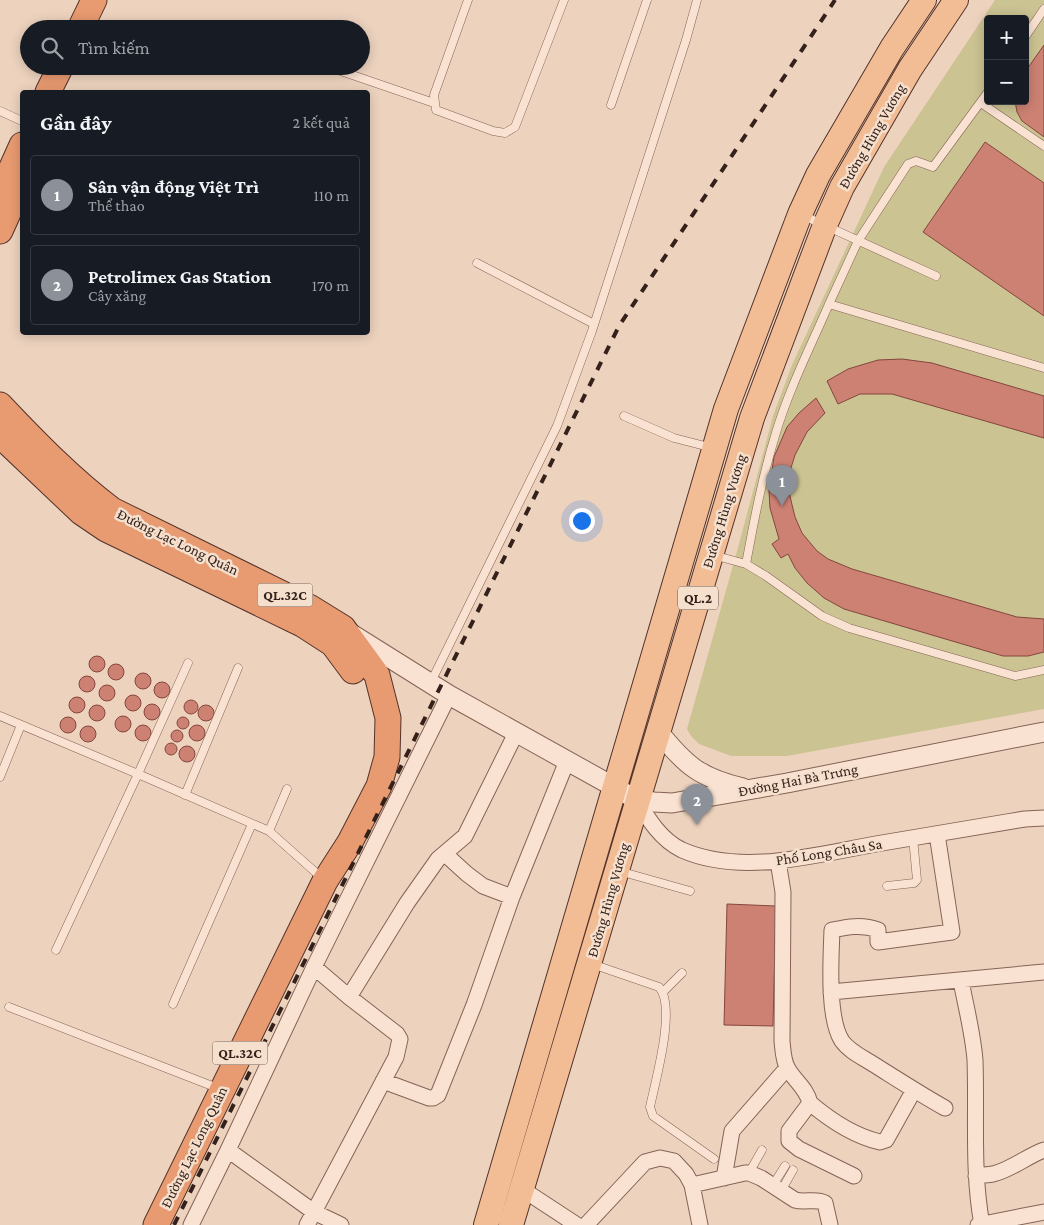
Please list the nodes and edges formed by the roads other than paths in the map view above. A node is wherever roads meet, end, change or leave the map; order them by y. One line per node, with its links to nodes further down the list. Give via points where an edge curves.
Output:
1 (94, 0): 10 (highway)
2 (108, 0): 11 (highway)
3 (468, 0): 20 (lane, via 434,95)
4 (564, 0): 20 (lane, via 515,127 505,133 493,131 436,110)
5 (647, 0): 21 (lane)
6 (697, 0): 35 (lane)
7 (924, 0): 28 (main road, Đường Hùng Vương / QL.2, via 823,166)
8 (956, 0): 29 (main road, Đường Hùng Vương / QL.2, via 910,69 842,187)
9 (1044, 9): 12 (lane)
10 (84, 20)
11 (98, 20)
12 (1029, 31)
13 (56, 75): 16 (highway)
14 (72, 75): 17 (highway)
15 (352, 75): 20 (lane)
16 (49, 90)
17 (65, 90)
18 (984, 98): 19 (lane)
19 (981, 102): 24 (lane); 31 (lane, via 934,167 916,161 908,164)
20 (434, 103)
21 (611, 105)
22 (0, 111): 23 (lane)
23 (20, 120)
24 (1044, 146)
25 (20, 149): 27 (highway)
26 (20, 186): 30 (highway)
27 (0, 194)
28 (800, 214): 29 (lane); 40 (main road, Đường Hùng Vương / QL.2, via 726,409)
29 (825, 225): 31 (lane); 41 (main road, Đường Hùng Vương / QL.2, via 752,418)
30 (0, 231)
31 (858, 240): 33 (lane); 34 (lane)
32 (477, 263): 35 (lane)
33 (936, 276)
34 (829, 304): 36 (lane); 42 (lane, via 775,435)
35 (594, 324): 48 (lane, via 557,426)
36 (1044, 368)
37 (0, 391): 39 (highway)
38 (624, 416): 40 (lane, via 674,438)
39 (4, 419): 43 (highway, Đường Lạc Long Quân / QL.32C, via 112,510 309,606)
40 (715, 449): 58 (main road, Đường Hùng Vương / QL.2)
41 (711, 555): 42 (lane); 52 (main road, Đường Hùng Vương / QL.2)
42 (746, 564): 47 (lane, via 822,616 849,628 1015,676)
43 (338, 636): 44 (highway, Đường Lạc Long Quân / QL.32C); 48 (street, Đường Hai Bà Trưng); 71 (highway, Đường Lạc Long Quân / QL.32C, via 362,684 372,721 371,754 365,780 338,834)
44 (363, 656): 48 (street, Đường Hai Bà Trưng); 71 (highway, Đường Lạc Long Quân / QL.32C, via 377,674 388,718 388,757 379,786)
45 (188, 663): 56 (lane)
46 (238, 668): 61 (lane)
47 (1044, 670)
48 (430, 684): 49 (street, Đường Hai Bà Trưng)
49 (449, 695): 54 (street, Đường Hai Bà Trưng); 77 (street)
50 (0, 716): 51 (lane)
51 (21, 725): 56 (lane); 57 (lane)
52 (658, 731): 60 (street, via 701,774 720,783); 62 (main road, Đường Hùng Vương / QL.2)
53 (1044, 732): 60 (street, Đường Hai Bà Trưng)
54 (516, 733): 55 (street, Đường Hai Bà Trưng); 68 (street, via 465,836)
55 (567, 762): 58 (street, Đường Hai Bà Trưng); 74 (street)
56 (138, 774): 61 (lane); 75 (lane)
57 (0, 777)
58 (616, 788): 62 (street, Đường Hai Bà Trưng); 109 (main road, Đường Hùng Vương / QL.2)
59 (287, 789): 65 (lane)
60 (749, 790): 62 (street, Đường Hai Bà Trưng, via 672,802)
61 (185, 794): 64 (lane)
62 (637, 800): 69 (street, Phố Long Châu Sa, via 656,829 680,849 725,861); 70 (main road, Đường Hùng Vương / QL.2)
63 (1044, 818): 66 (street, Phố Long Châu Sa)
64 (252, 824): 65 (lane); 84 (lane)
65 (269, 831): 71 (lane)
66 (937, 834): 67 (street, Phố Long Châu Sa); 82 (street, via 952,932 878,942 878,930 869,927 848,926 832,930)
67 (913, 838): 69 (street, Phố Long Châu Sa); 72 (lane, via 917,880)
68 (445, 854): 74 (street, via 483,886); 83 (street, via 438,859 408,903)
69 (778, 861): 86 (street, via 783,892 782,1041)
70 (617, 871): 73 (lane); 76 (main road, Đường Hùng Vương / QL.2)
71 (325, 881): 88 (highway, Đường Lạc Long Quân / QL.32C)
72 (887, 886)
73 (690, 891)
74 (512, 897): 87 (street, via 438,1095 429,1098)
75 (56, 950)
76 (590, 963): 81 (lane, via 659,987); 103 (main road, Đường Hùng Vương / QL.2)
77 (314, 967): 83 (street); 92 (street)
78 (1044, 972): 80 (street)
79 (682, 973): 81 (lane)
80 (961, 981): 82 (street); 99 (street, via 974,1058)
81 (663, 992): 95 (lane, via 666,1028 650,1107 653,1116)
82 (831, 992): 89 (street, via 842,1040 851,1050)
83 (349, 997): 87 (street, via 398,1034 396,1057)
84 (173, 1004)
85 (9, 1007): 88 (lane)
86 (787, 1068): 90 (street, via 808,1095); 100 (street, via 732,1131)
87 (383, 1081): 105 (street)
88 (222, 1090): 106 (highway, Đường Lạc Long Quân / QL.32C)
89 (914, 1090): 90 (street, via 886,1140 880,1142 840,1125); 91 (street)
90 (810, 1104): 98 (street, via 789,1131 789,1141)
91 (945, 1108)
92 (228, 1150): 105 (street); 107 (street)
93 (762, 1150): 97 (lane)
94 (1044, 1150): 99 (street, via 1002,1171)
95 (714, 1159)
96 (789, 1168): 102 (lane)
97 (749, 1173): 100 (street); 102 (street)
98 (854, 1176)
99 (976, 1176): 115 (street)
100 (724, 1178): 101 (street)
101 (692, 1185): 112 (street, via 674,1161 660,1158 645,1162); 113 (street)
102 (777, 1188): 114 (street, via 802,1202 821,1200 825,1203)
103 (522, 1189): 110 (main road, Đường Hùng Vương / QL.2); 111 (street)
104 (1044, 1212): 115 (street)
105 (311, 1218): 108 (street)
106 (156, 1225)
107 (191, 1225)
108 (341, 1225)
109 (486, 1225)
110 (511, 1225)
111 (577, 1225)
112 (586, 1225)
113 (700, 1225)
114 (830, 1225)
115 (981, 1225)

